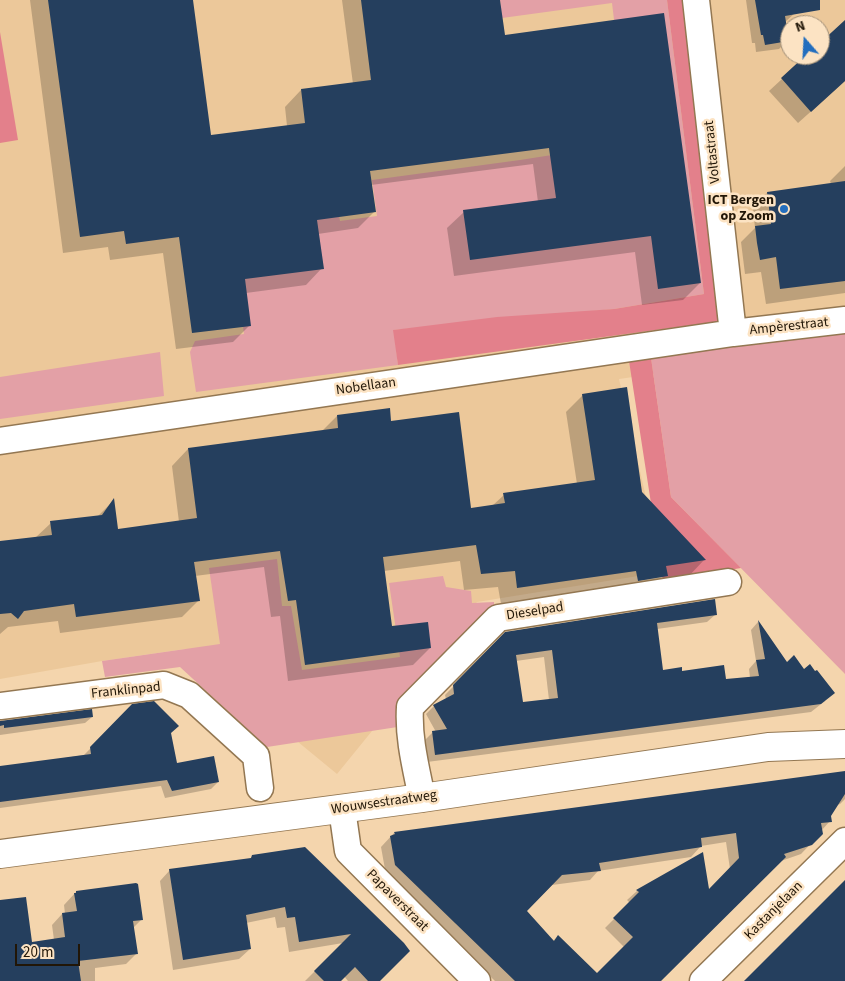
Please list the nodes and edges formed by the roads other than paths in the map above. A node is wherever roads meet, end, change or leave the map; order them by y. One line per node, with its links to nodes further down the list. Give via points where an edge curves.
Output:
1 (696, 0): 3 (street, Voltastraat)
2 (845, 320): 3 (street, Ampèrestraat)
3 (733, 333): 4 (street, Nobellaan)
4 (0, 441)
5 (728, 582): 10 (street, Dieselpad, via 498,618 410,707 409,722)
6 (0, 706): 12 (street, Franklinpad, via 164,685 189,695 256,756)
7 (845, 727): 9 (main road, Wouwsestraatweg)
8 (845, 744): 9 (main road, Wouwsestraatweg)
9 (768, 747): 10 (main road, Wouwsestraatweg)
10 (422, 798): 11 (main road, Wouwsestraatweg)
11 (342, 809): 12 (main road, Wouwsestraatweg); 15 (street, Papaverstraat, via 348,851)
12 (268, 818): 14 (main road, Wouwsestraatweg)
13 (845, 841): 16 (street, Kastanjelaan)
14 (0, 854)
15 (476, 981)
16 (702, 981)

